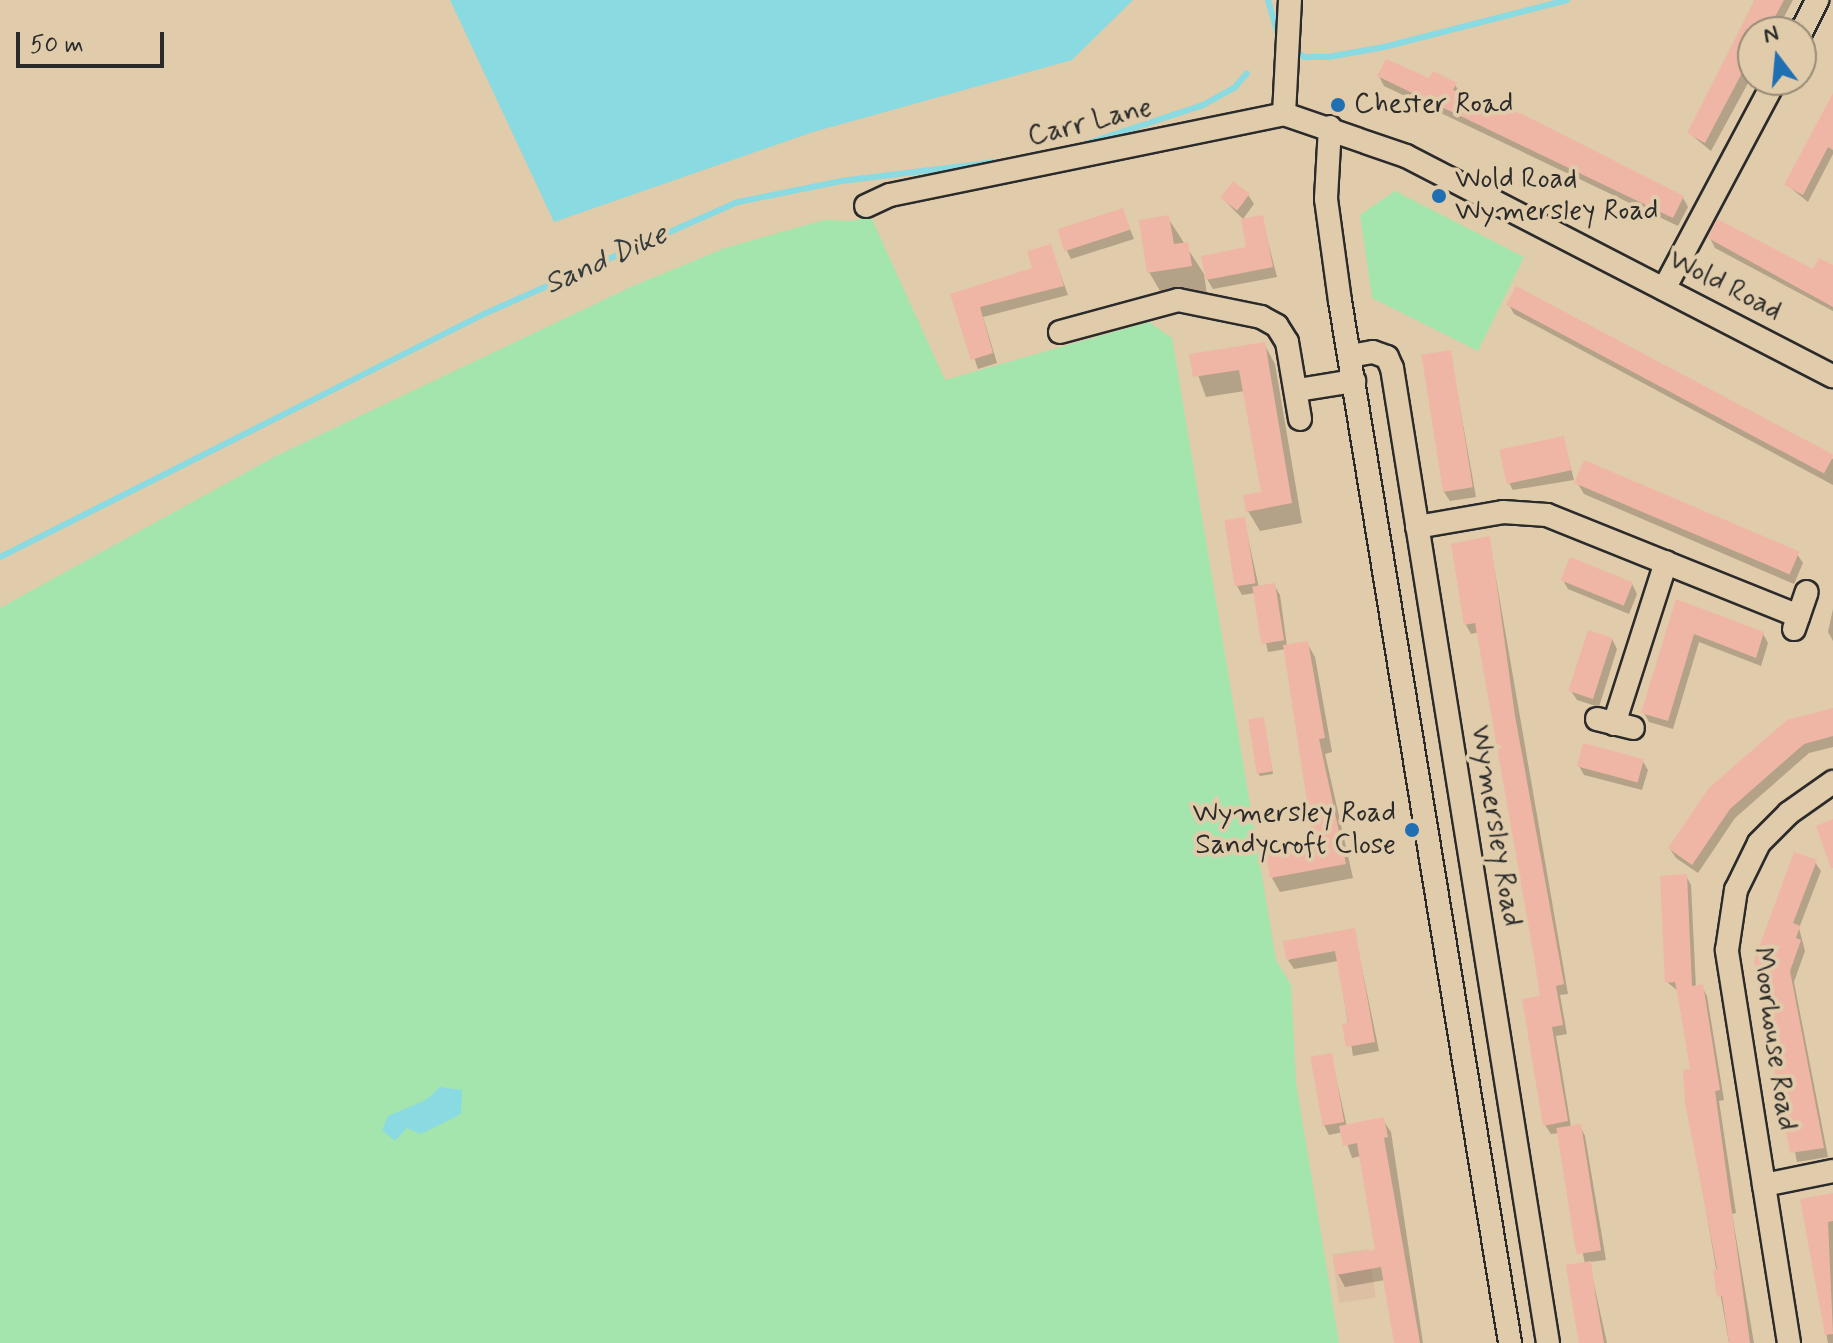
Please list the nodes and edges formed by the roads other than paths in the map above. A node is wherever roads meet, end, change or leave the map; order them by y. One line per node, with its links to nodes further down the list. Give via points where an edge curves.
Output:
1 (1290, 0): 3 (street)
2 (1767, 96): 6 (street)
3 (1284, 114): 4 (street, Carr Lane); 5 (street, Carr Lane, via 890,195)
4 (1330, 127): 6 (street, Wold Road, via 1406,156); 8 (street, via 1326,199)
5 (866, 206)
6 (1664, 289): 9 (street, Wold Road)
7 (1072, 323): 11 (street, via 1178,300 1261,317 1277,326 1287,342)
8 (1350, 356): 10 (street); 13 (street, Wymersley Road, via 1373,352 1387,357 1392,368)
9 (1833, 376)
10 (1354, 381): 11 (street); 20 (street)
11 (1298, 390): 12 (street)
12 (1300, 419)
13 (1417, 527): 14 (street, via 1503,512 1547,515); 21 (street, Wymersley Road)
14 (1666, 562): 15 (street, via 1796,623); 16 (street)
15 (1807, 592)
16 (1615, 724)
17 (1833, 782): 19 (street, Moorhouse Road, via 1789,813 1759,843 1736,890 1727,950)
18 (1833, 1171): 19 (street)
19 (1764, 1185): 22 (street, Moorhouse Road)
20 (1510, 1343)
21 (1548, 1343)
22 (1789, 1343)

